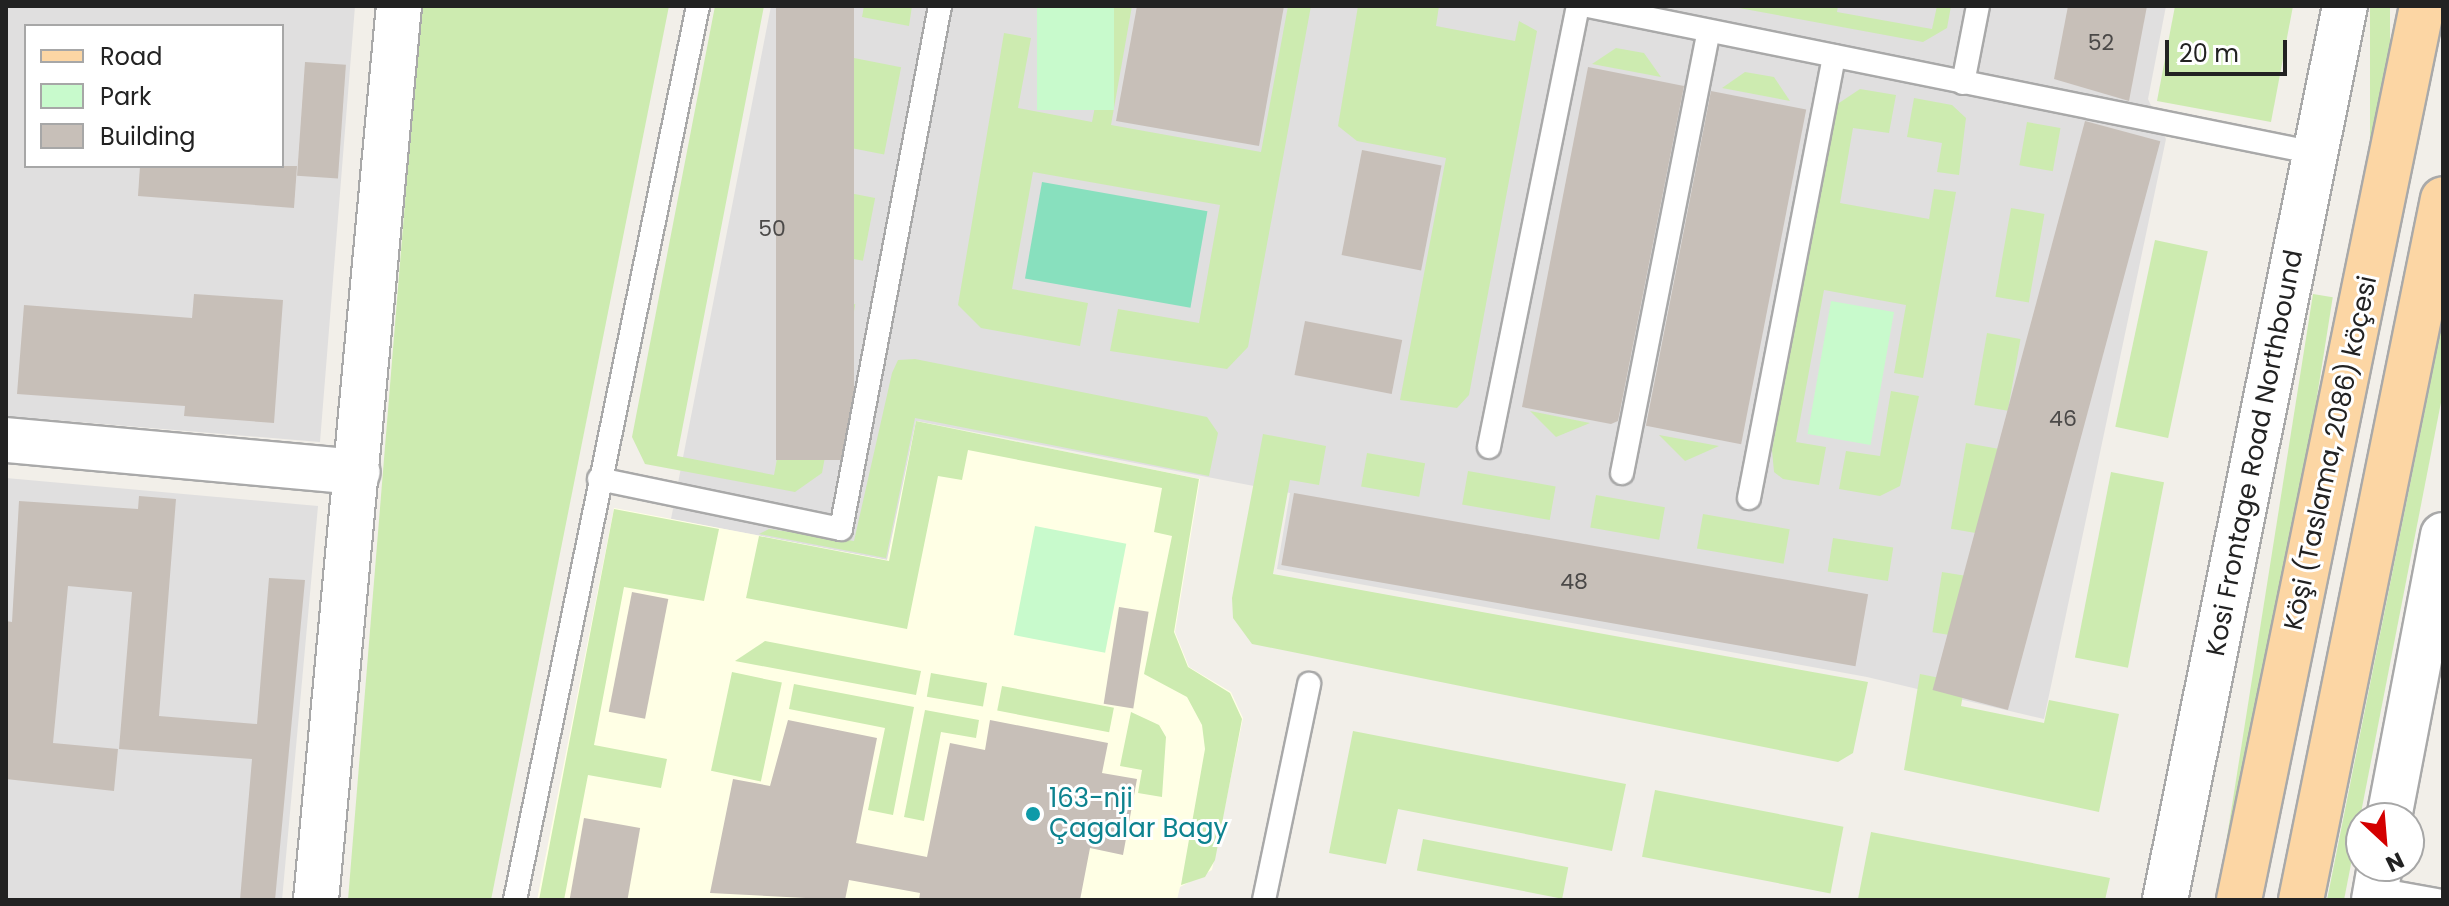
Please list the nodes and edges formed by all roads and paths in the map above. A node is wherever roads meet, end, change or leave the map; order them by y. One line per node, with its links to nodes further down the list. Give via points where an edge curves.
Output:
1 (399, 6): 16 (street)
2 (698, 6): 18 (lane)
3 (940, 6): 18 (lane, via 841,529)
4 (1578, 6): 15 (lane)
5 (1588, 6): 9 (lane)
6 (1978, 6): 11 (lane)
7 (2345, 6): 12 (street, Kosi Frontage Road Northbound)
8 (2422, 6): 28 (main road, Köşi (Taslama, 2086) köçesi)
9 (1709, 31): 10 (lane); 17 (lane)
10 (1834, 56): 11 (lane); 19 (lane)
11 (1963, 83): 12 (lane)
12 (2315, 153): 27 (street, Kosi Frontage Road Northbound)
13 (2443, 199): 29 (main road)
14 (6, 440): 16 (street)
15 (1489, 447)
16 (358, 472): 24 (street)
17 (1622, 473)
18 (599, 479): 25 (lane)
19 (1749, 498)
20 (2443, 535): 22 (street)
21 (1309, 684): 26 (lane)
22 (2392, 802)
23 (2377, 885): 30 (lane)
24 (316, 900)
25 (515, 900)
26 (1264, 900)
27 (2165, 900)
28 (2239, 900)
29 (2301, 900)
30 (2437, 900)

